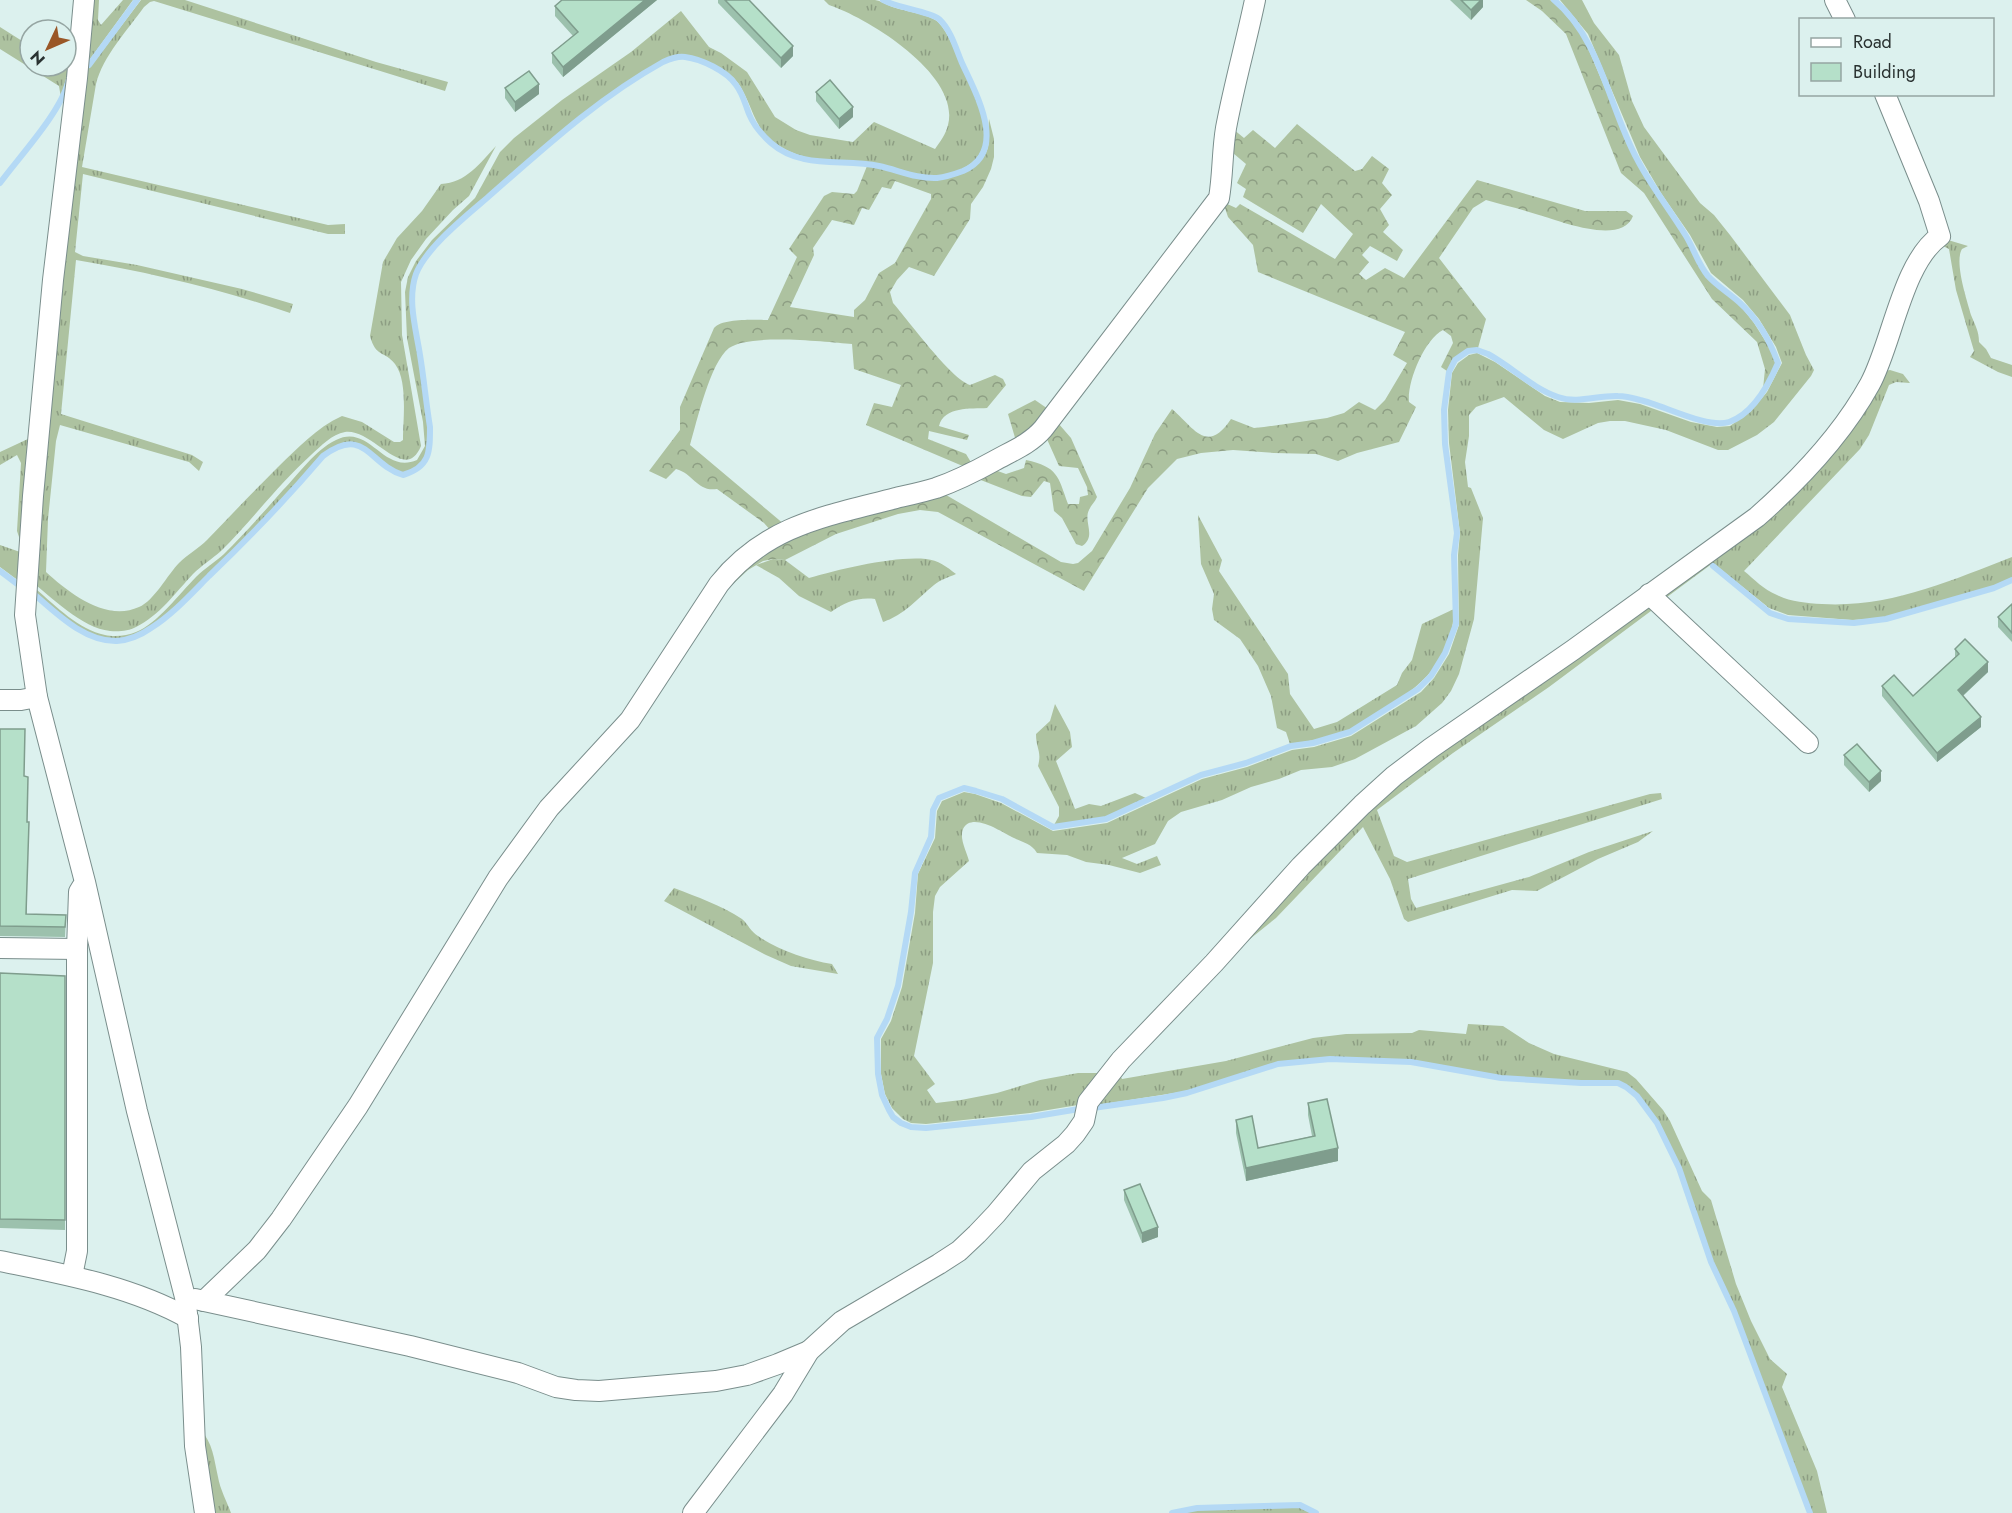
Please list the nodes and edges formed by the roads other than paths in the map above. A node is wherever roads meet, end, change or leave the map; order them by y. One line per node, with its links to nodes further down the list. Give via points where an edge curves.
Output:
1 (84, 0): 7 (street, via 51,302 26,596 25,615)
2 (1255, 0): 16 (street, via 1227,123 1219,198 1043,429 1033,440 936,488 793,527 734,566 630,720 549,808 498,878 358,1106 281,1219 257,1250)
3 (1835, 0): 4 (street)
4 (1844, 18)
5 (1886, 96): 6 (street, via 1940,236 1918,263 1901,299 1883,357 1849,417 1782,495)
6 (1649, 594): 9 (street); 18 (street, via 1394,776 1301,866 1121,1060 1088,1102 1084,1121 1075,1134 1032,1171 959,1251 842,1321)
7 (37, 697): 8 (street); 10 (street)
8 (0, 700)
9 (1808, 743)
10 (86, 882): 12 (street, via 79,892); 15 (street)
11 (0, 948): 12 (street)
12 (77, 949): 14 (street, via 77,1251)
13 (0, 1261): 14 (street)
14 (72, 1276): 17 (street, via 162,1303)
15 (184, 1297): 16 (street); 17 (street)
16 (204, 1301): 18 (street, via 410,1346 576,1390 716,1381 747,1375)
17 (188, 1318): 19 (street, via 195,1446)
18 (809, 1351): 20 (street, via 783,1394)
19 (205, 1513)
20 (693, 1513)

